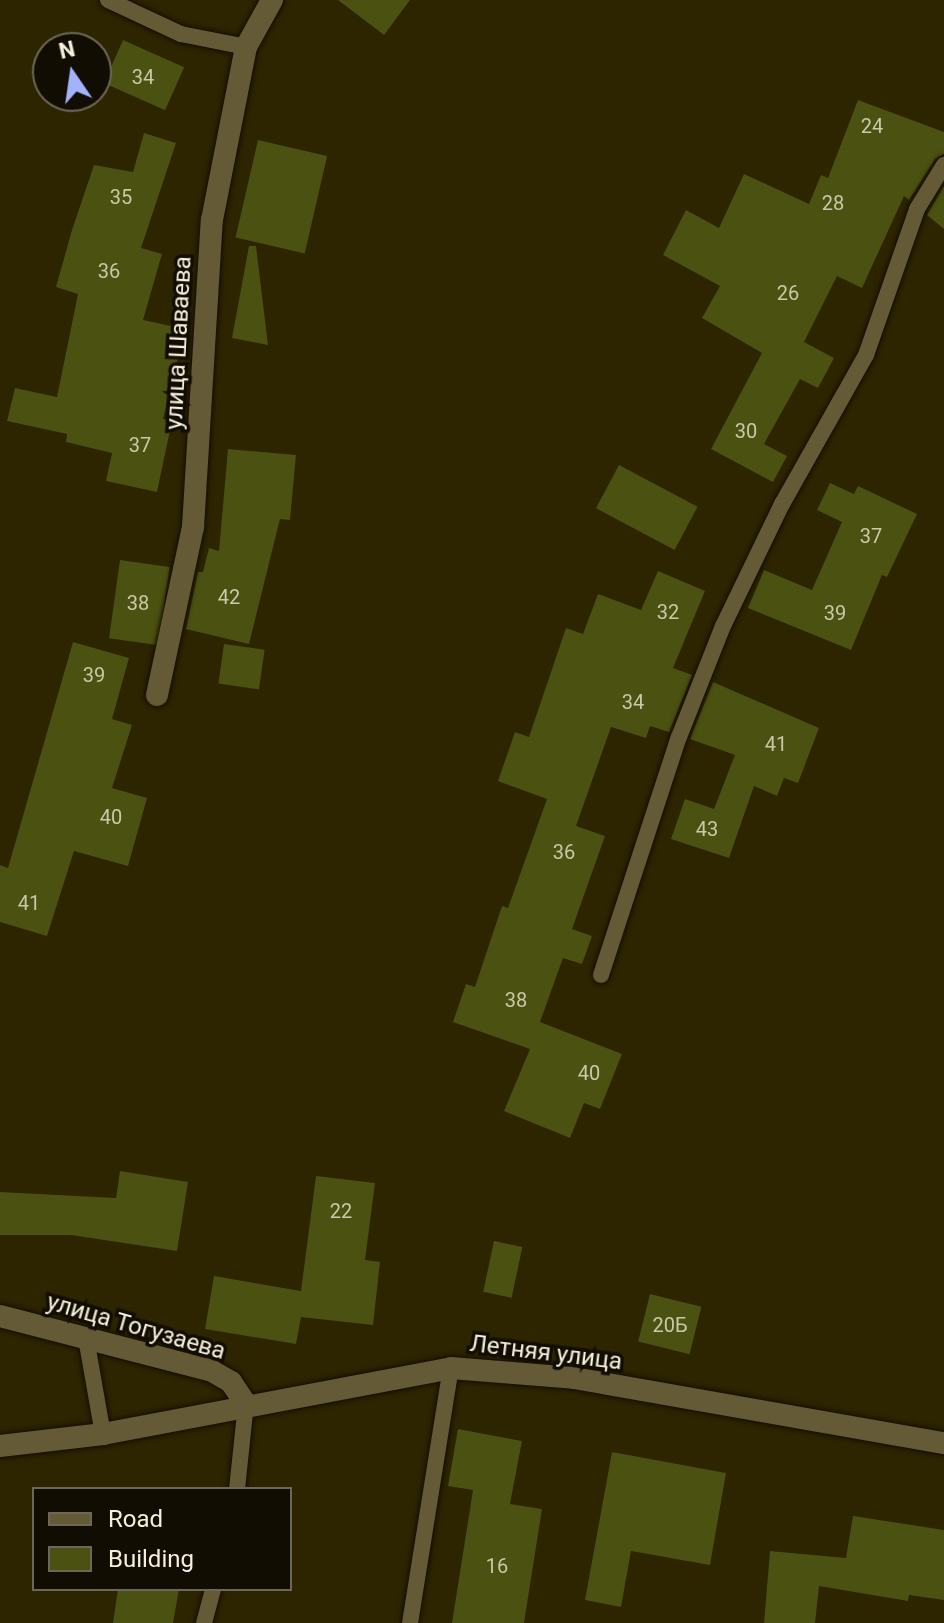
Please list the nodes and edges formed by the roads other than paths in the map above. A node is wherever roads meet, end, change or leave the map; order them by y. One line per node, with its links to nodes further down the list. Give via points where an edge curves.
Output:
1 (108, 0): 3 (lane, via 181,34)
2 (272, 0): 3 (street, улица Шаваева)
3 (246, 47): 5 (street, улица Шаваева, via 212,220 193,527)
4 (944, 165): 6 (lane, via 917,209 866,355 789,490 723,626 679,737)
5 (157, 695)
6 (601, 975)
7 (0, 1316): 8 (street, улица Тогузаева)
8 (86, 1338): 10 (street, улица Тогузаева, via 212,1371 231,1382); 11 (lane)
9 (451, 1368): 10 (street, Летняя улица); 12 (street, Летняя улица, via 574,1378); 17 (lane)
10 (246, 1404): 11 (street, Летняя улица); 14 (lane)
11 (103, 1434): 13 (street, Летняя улица)
12 (944, 1443)
13 (0, 1446)
14 (237, 1487)
15 (212, 1591): 16 (lane)
16 (204, 1623)
17 (410, 1623)

